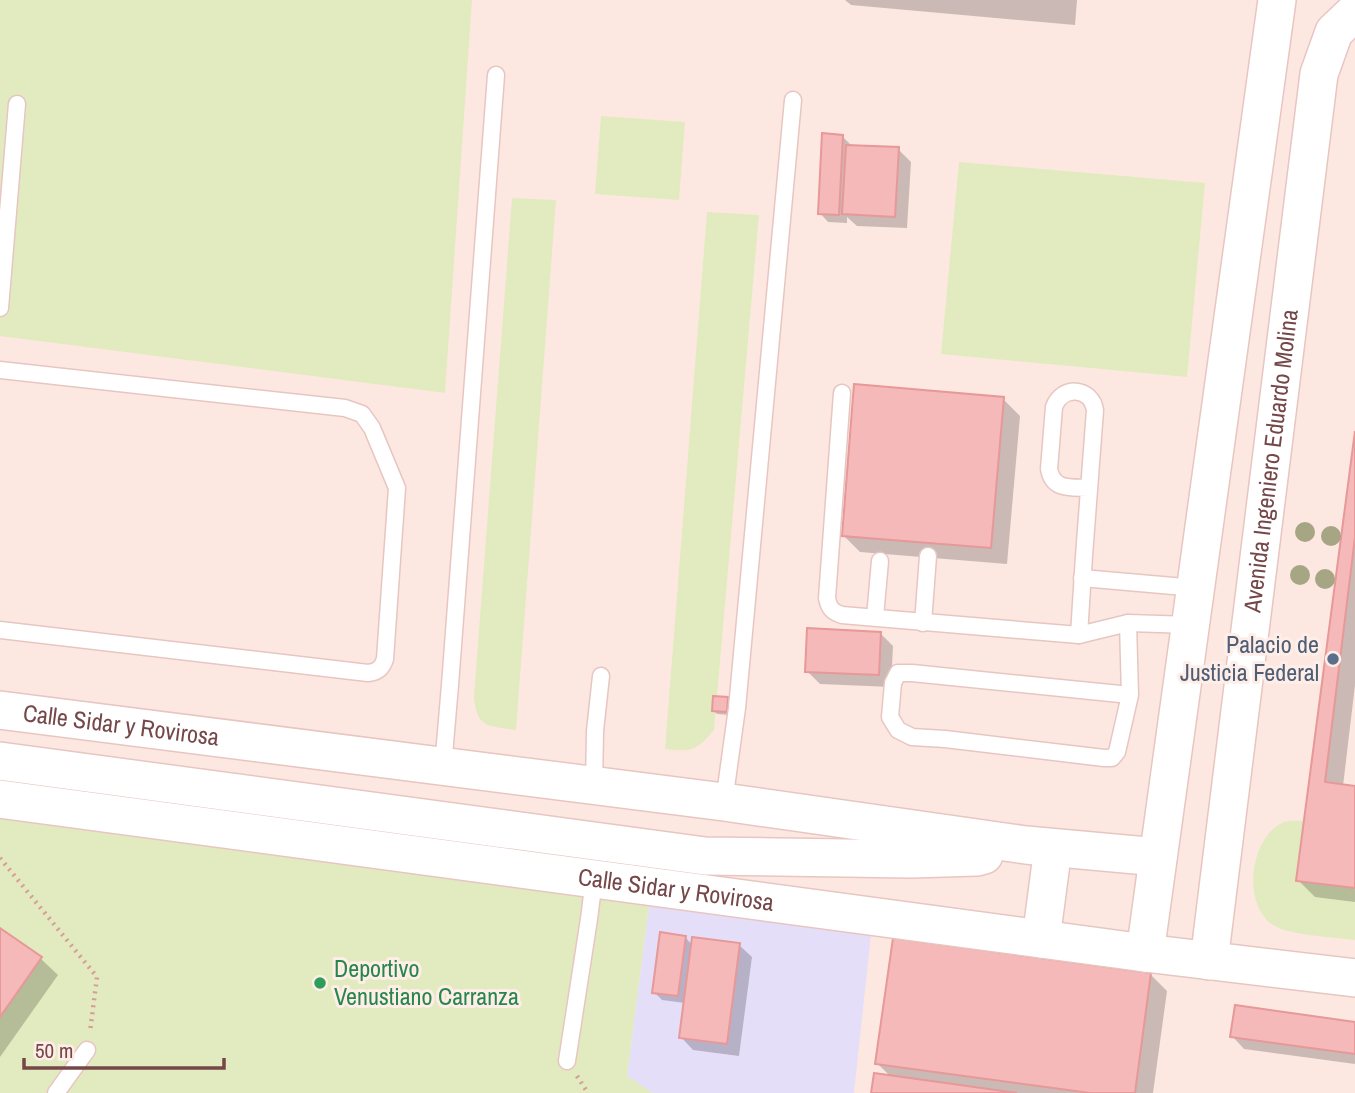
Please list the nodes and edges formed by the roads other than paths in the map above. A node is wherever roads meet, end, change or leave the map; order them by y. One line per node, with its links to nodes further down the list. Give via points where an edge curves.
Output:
1 (1277, 0): 13 (street)
2 (1355, 12): 35 (street, Avenida Ingeniero Eduardo Molina, via 1335,32 1319,74)
3 (496, 75): 24 (lane)
4 (793, 100): 27 (lane, via 737,708)
5 (17, 104): 6 (lane)
6 (0, 308)
7 (0, 370): 18 (lane, via 345,408 362,414 372,428 397,488 385,659 376,672)
8 (842, 393): 14 (lane, via 827,598 834,612)
9 (1089, 488): 9 (lane, via 1094,402 1081,393 1063,393 1054,407 1051,477 1064,487); 12 (lane)
10 (928, 556): 15 (lane)
11 (880, 561): 14 (lane)
12 (1082, 578): 13 (lane); 19 (lane)
13 (1196, 588): 17 (street)
14 (875, 617): 15 (lane)
15 (923, 623): 19 (lane)
16 (1128, 623): 17 (lane); 19 (lane); 21 (lane)
17 (1191, 625): 30 (street)
18 (0, 630)
19 (1079, 635)
20 (601, 676): 25 (lane)
21 (1130, 695): 21 (lane, via 898,673 892,683 890,717 898,730 912,737 1112,758)
22 (0, 710): 24 (street, Calle Sidar y Rovirosa)
23 (0, 761): 29 (street, Calle Sidar y Rovirosa)
24 (443, 766): 25 (street, Calle Sidar y Rovirosa)
25 (594, 786): 27 (street, Calle Sidar y Rovirosa)
26 (0, 799): 31 (street, Calle Sidar y Rovirosa)
27 (724, 802): 28 (street, Calle Sidar y Rovirosa)
28 (1039, 847): 29 (street, via 977,857 911,859); 30 (street, Calle Sidar y Rovirosa); 33 (street)
29 (705, 856): 32 (street)
30 (1158, 857): 34 (street)
31 (594, 878): 32 (street, Calle Sidar y Rovirosa); 38 (lane)
32 (938, 925): 33 (street, Calle Sidar y Rovirosa)
33 (1041, 939): 34 (street, Calle Sidar y Rovirosa)
34 (1145, 953): 35 (street, Calle Sidar y Rovirosa)
35 (1209, 961): 36 (street, Calle Sidar y Rovirosa)
36 (1355, 978)
37 (87, 1050): 39 (lane)
38 (567, 1060)
39 (56, 1093)

